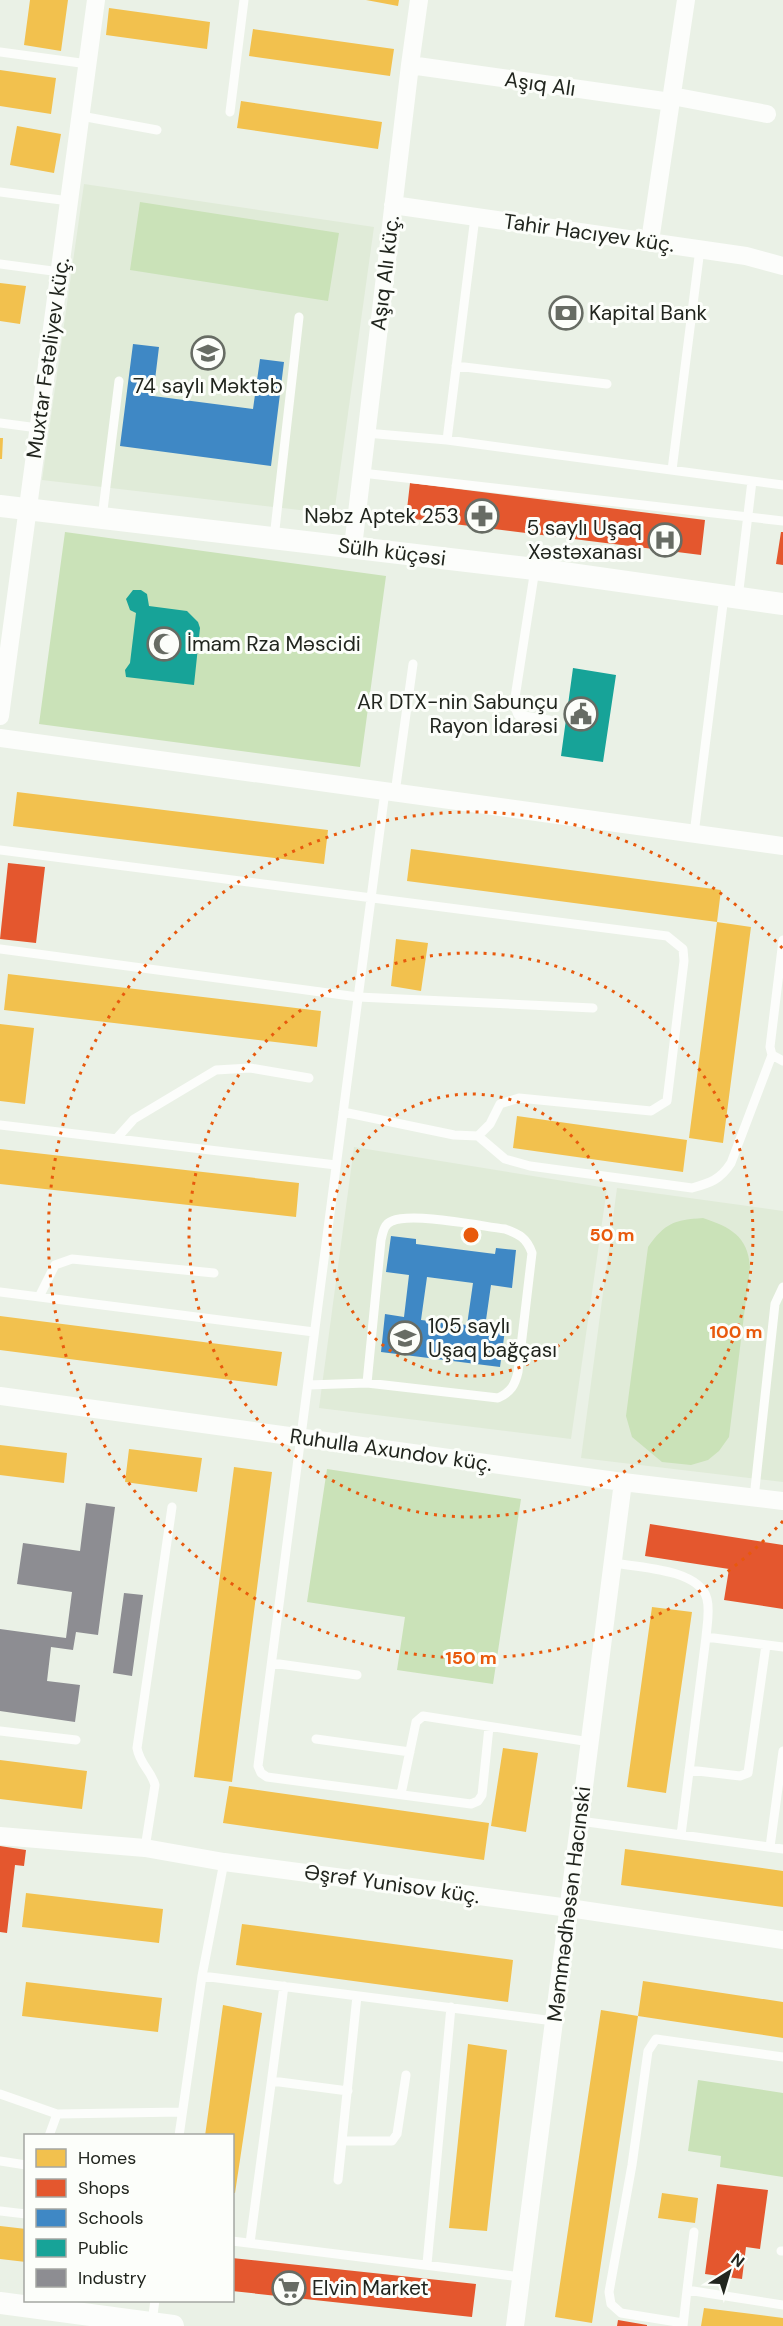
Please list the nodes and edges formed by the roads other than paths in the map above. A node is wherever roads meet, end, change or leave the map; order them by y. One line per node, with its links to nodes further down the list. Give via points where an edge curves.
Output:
1 (96, 0): 6 (street, Muxtar Fətəliyev küç.)
2 (244, 0): 9 (lane)
3 (419, 0): 7 (street, Aşıq Alı küç.)
4 (686, 0): 8 (street)
5 (0, 52): 6 (lane)
6 (88, 64): 11 (street, Muxtar Fətəliyev küç.)
7 (410, 65): 8 (street, Aşıq Alı); 15 (street, Aşıq Alı küç.)
8 (671, 99): 10 (street, Aşıq Alı); 17 (street)
9 (230, 112)
10 (767, 114)
11 (81, 116): 12 (lane); 14 (street, Muxtar Fətəliyev küç.)
12 (158, 130)
13 (0, 192): 14 (lane)
14 (69, 201): 21 (street, Muxtar Fətəliyev küç.)
15 (393, 205): 16 (street, Tahir Hacıyev küç.); 28 (street, Aşıq Alı küç.)
16 (474, 217): 17 (street, Tahir Hacıyev küç.); 23 (lane)
17 (650, 241): 18 (street, Tahir Hacıyev küç.)
18 (700, 249): 20 (street, Tahir Hacıyev küç.); 30 (lane)
19 (0, 264): 21 (lane)
20 (783, 266)
21 (60, 272): 27 (street, Muxtar Fətəliyev küç.)
22 (299, 317): 39 (lane)
23 (456, 366): 25 (lane); 29 (lane)
24 (119, 381): 37 (lane)
25 (607, 384)
26 (0, 423): 27 (lane)
27 (38, 428): 35 (street, Muxtar Fətəliyev küç.)
28 (366, 433): 29 (lane); 31 (street, Aşıq Alı küç.)
29 (447, 440): 30 (lane)
30 (672, 470): 32 (lane)
31 (362, 472): 36 (lane); 40 (street, Aşıq Alı küç.)
32 (752, 481): 33 (lane); 36 (lane)
33 (783, 484)
34 (0, 506): 35 (street, Sülh küçəsi)
35 (27, 509): 37 (street, Sülh küçəsi); 45 (street, Muxtar Fətəliyev küç.)
36 (748, 517): 38 (lane); 42 (lane)
37 (102, 518): 39 (street, Sülh küçəsi)
38 (783, 521)
39 (274, 538): 40 (street, Sülh küçəsi)
40 (352, 547): 41 (street, Sülh küçəsi)
41 (535, 570): 42 (street, Sülh küçəsi); 46 (lane, via 514,704 518,715)
42 (731, 597): 43 (street, Sülh küçəsi); 49 (lane)
43 (783, 604)
44 (413, 663): 48 (lane)
45 (0, 716)
46 (549, 720)
47 (0, 738): 48 (street)
48 (390, 792): 49 (street); 52 (lane)
49 (694, 834): 50 (street)
50 (783, 846)
51 (0, 850): 52 (lane)
52 (371, 897): 55 (lane); 62 (lane, via 667,936 683,950 667,1101 651,1111 519,1098 500,1104 490,1124)
53 (783, 940): 57 (lane)
54 (0, 949): 55 (lane)
55 (358, 997): 56 (lane); 60 (lane)
56 (593, 1008)
57 (772, 1055): 58 (lane); 62 (lane, via 731,1163 714,1182 692,1188 530,1167 505,1159)
58 (783, 1061)
59 (309, 1078): 63 (lane, via 250,1068 216,1070 134,1119)
60 (343, 1112): 62 (lane, via 454,1135); 64 (lane)
61 (0, 1125): 63 (lane)
62 (478, 1136)
63 (117, 1138): 64 (lane)
64 (336, 1165): 69 (lane)
65 (214, 1273): 68 (lane, via 72,1259 55,1265)
66 (783, 1287): 75 (lane, via 775,1304)
67 (0, 1292): 68 (lane)
68 (39, 1297): 69 (lane)
69 (315, 1332): 71 (lane)
70 (367, 1383): 70 (lane, via 498,1398 507,1394 518,1372 532,1253 528,1242 505,1229 411,1218 385,1226); 71 (lane)
71 (308, 1385): 73 (lane)
72 (0, 1396): 73 (street, Ruhulla Axundov küç.)
73 (301, 1437): 74 (street, Ruhulla Axundov küç.); 82 (lane)
74 (623, 1482): 75 (street, Ruhulla Axundov küç.); 78 (street, Məmmədhəsən Hacınski)
75 (754, 1498): 76 (street, Ruhulla Axundov küç.)
76 (783, 1502)
77 (172, 1507): 97 (lane, via 137,1748 155,1785)
78 (613, 1563): 79 (lane, via 682,1575 696,1584 706,1596); 88 (street, Məmmədhəsən Hacınski)
79 (706, 1637): 80 (lane); 91 (lane)
80 (766, 1645): 81 (lane); 91 (lane, via 748,1773 740,1776)
81 (783, 1647)
82 (272, 1663): 83 (lane); 92 (lane, via 258,1766 261,1773 267,1777)
83 (357, 1675)
84 (489, 1727): 88 (lane); 90 (lane, via 423,1716 416,1722); 92 (lane, via 478,1802)
85 (0, 1731): 87 (lane)
86 (316, 1738): 90 (lane)
87 (76, 1740)
88 (590, 1742): 93 (street, Məmmədhəsən Hacınski)
89 (783, 1751): 96 (lane)
90 (410, 1752): 92 (lane)
91 (689, 1770): 94 (lane)
92 (401, 1794)
93 (580, 1821): 94 (lane); 100 (street, Məmmədhəsən Hacınski)
94 (681, 1835): 96 (lane)
95 (0, 1836): 97 (street, Əşrəf Yunisov küç.)
96 (770, 1847): 98 (lane)
97 (145, 1848): 99 (street, Əşrəf Yunisov küç.)
98 (783, 1849)
99 (224, 1862): 100 (street, Əşrəf Yunisov küç.); 102 (lane)
100 (569, 1908): 101 (street, Əşrəf Yunisov küç.); 106 (street, Məmmədhəsən Hacınski)
101 (783, 1940)
102 (202, 1976): 103 (lane); 112 (lane)
103 (285, 1986): 104 (lane); 109 (lane)
104 (357, 1996): 105 (lane); 110 (lane)
105 (451, 2007): 106 (lane); 125 (lane)
106 (554, 2021): 126 (street, Məmmədhəsən Hacınski)
107 (783, 2057): 131 (lane, via 656,2039 648,2051 609,2292 611,2304 621,2313)
108 (406, 2075): 116 (lane, via 397,2134 392,2141)
109 (272, 2081): 110 (lane); 124 (lane)
110 (348, 2091): 116 (lane)
111 (0, 2094): 113 (lane)
112 (182, 2112): 113 (lane); 115 (lane)
113 (57, 2114): 114 (lane)
114 (51, 2134)
115 (179, 2134)
116 (342, 2141): 119 (lane)
117 (0, 2161): 118 (lane)
118 (24, 2165)
119 (338, 2180)
120 (0, 2211): 121 (lane)
121 (24, 2214)
122 (694, 2232): 127 (lane)
123 (234, 2241): 124 (lane)
124 (250, 2243): 125 (lane)
125 (427, 2264): 126 (lane)
126 (521, 2277): 133 (street, Məmmədhəsən Hacınski)
127 (687, 2290): 130 (lane); 131 (lane)
128 (156, 2302): 132 (lane)
129 (0, 2303): 132 (street)
130 (783, 2305)
131 (683, 2324)
132 (163, 2325)
133 (515, 2326)

